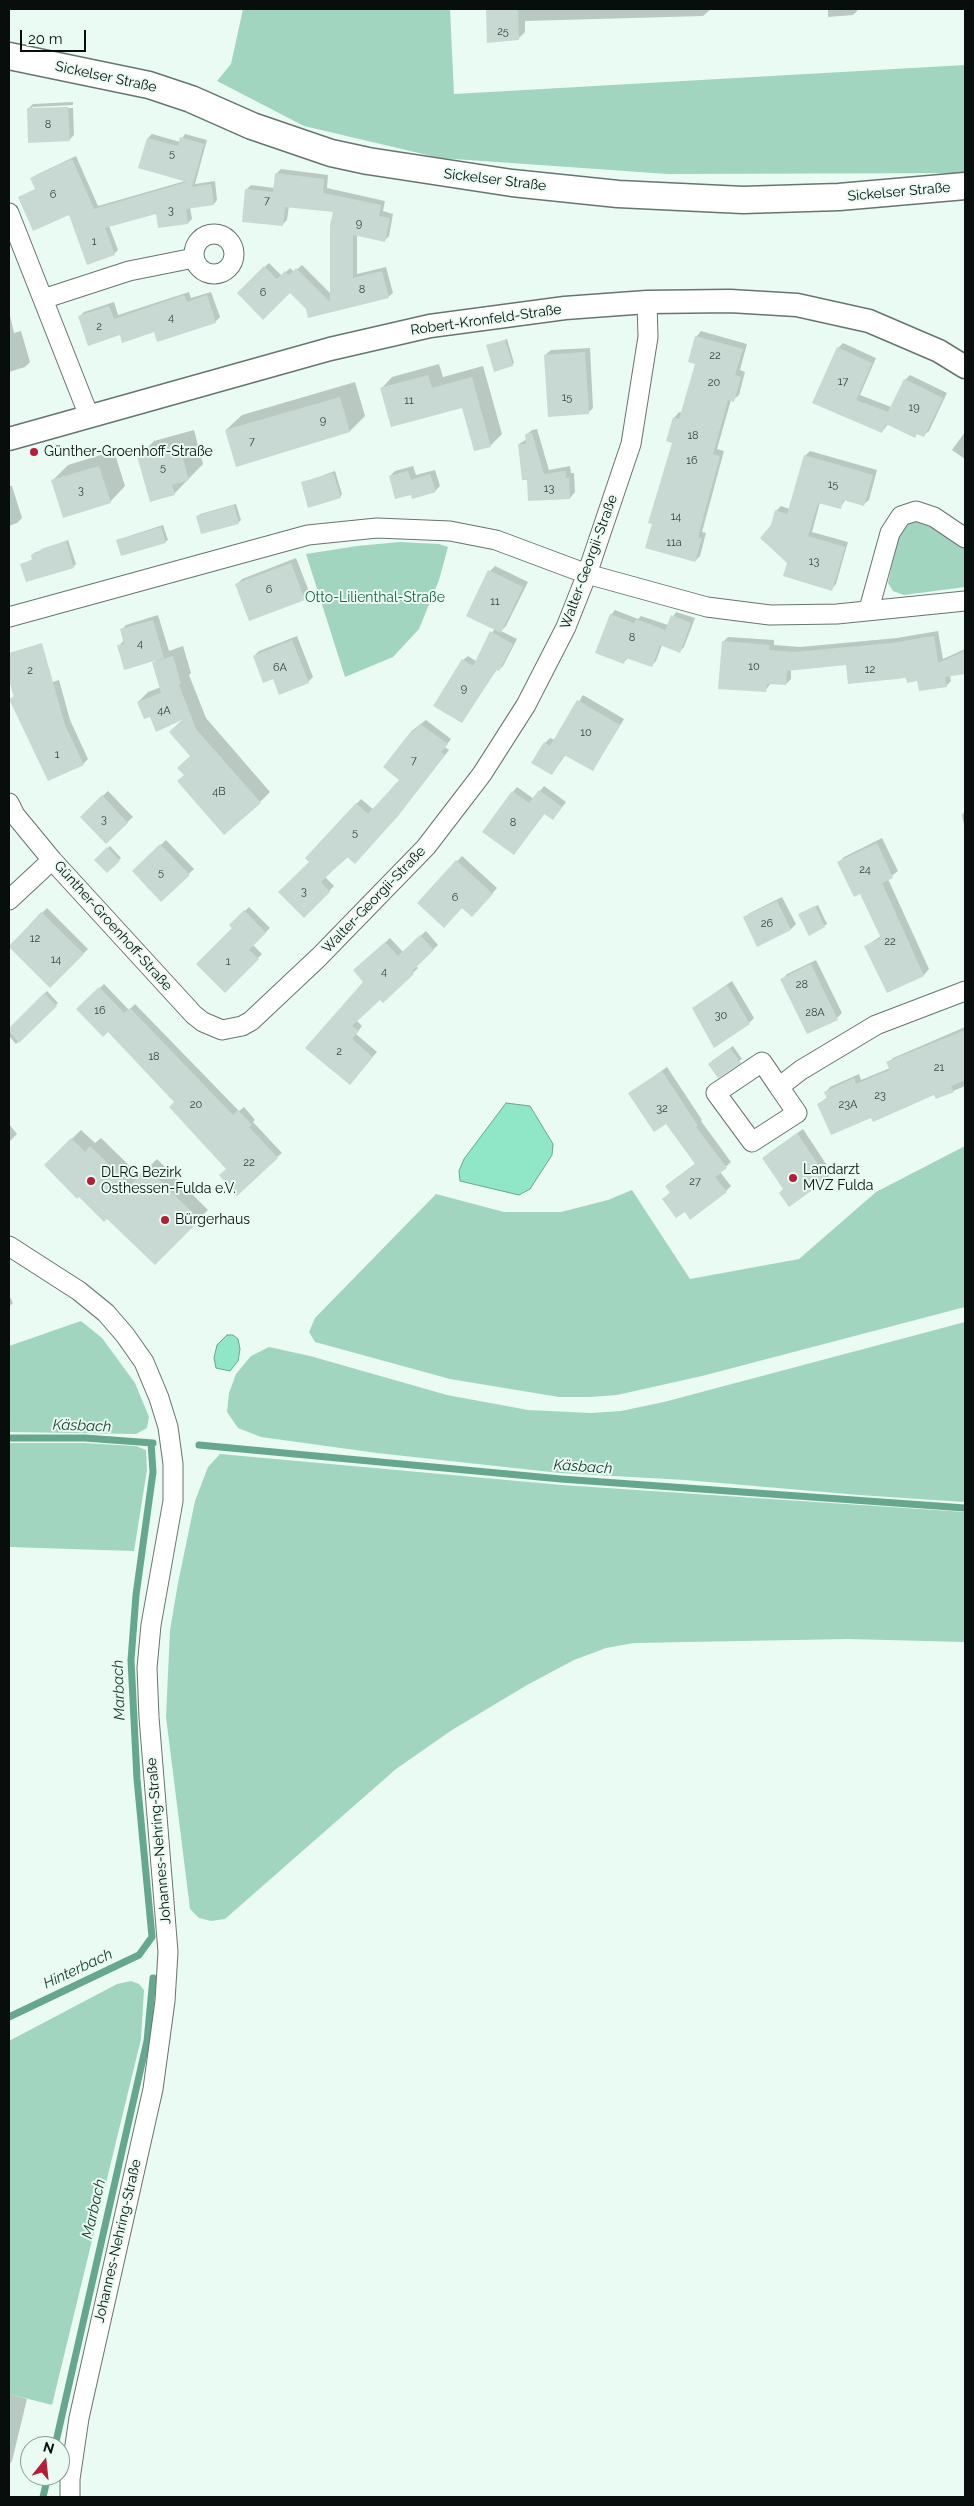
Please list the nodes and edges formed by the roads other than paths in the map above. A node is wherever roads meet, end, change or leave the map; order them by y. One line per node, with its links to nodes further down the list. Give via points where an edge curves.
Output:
1 (9, 56): 2 (main road, Sickelser Straße)
2 (41, 64): 3 (main road, Sickelser Straße); 4 (main road, Sickelser Straße, via 149,85 261,129 331,152 368,161 512,183 618,194 743,200 839,197)
3 (9, 72)
4 (965, 186)
5 (9, 213): 7 (street)
6 (194, 258): 7 (street, via 129,271)
7 (43, 299): 10 (street)
8 (647, 302): 9 (street, Robert-Kronfeld-Straße, via 730,301 797,305 869,321 939,351); 10 (street, Robert-Kronfeld-Straße, via 564,308 430,326 330,349); 13 (street, Walter-Georgii-Straße, via 648,337 631,444)
9 (965, 367)
10 (89, 416): 11 (street, Robert-Kronfeld-Straße)
11 (9, 439)
12 (965, 538): 15 (street, via 934,517 916,511 901,516 890,533)
13 (588, 574): 15 (street, via 716,608 770,615 836,614); 16 (street, via 496,540 450,531 377,528 308,535); 21 (street, Walter-Georgii-Straße, via 566,627 526,705 482,774 426,847 319,958 251,1021)
14 (965, 601): 15 (street)
15 (869, 609)
16 (9, 617)
17 (9, 803): 18 (street, Günther-Groenhoff-Straße)
18 (52, 860): 19 (street); 21 (street, Günther-Groenhoff-Straße, via 194,1015 212,1027)
19 (9, 900)
20 (965, 991): 22 (street, via 876,1025 801,1070)
21 (231, 1029)
22 (780, 1087)
23 (9, 1246): 24 (street, Johannes-Nehring-Straße, via 79,1291 106,1313 125,1335 144,1362 159,1398 168,1427 173,1464 173,1501 151,1625 147,1668 148,1717 168,1952 165,2000 153,2089 79,2418)
24 (70, 2497)

